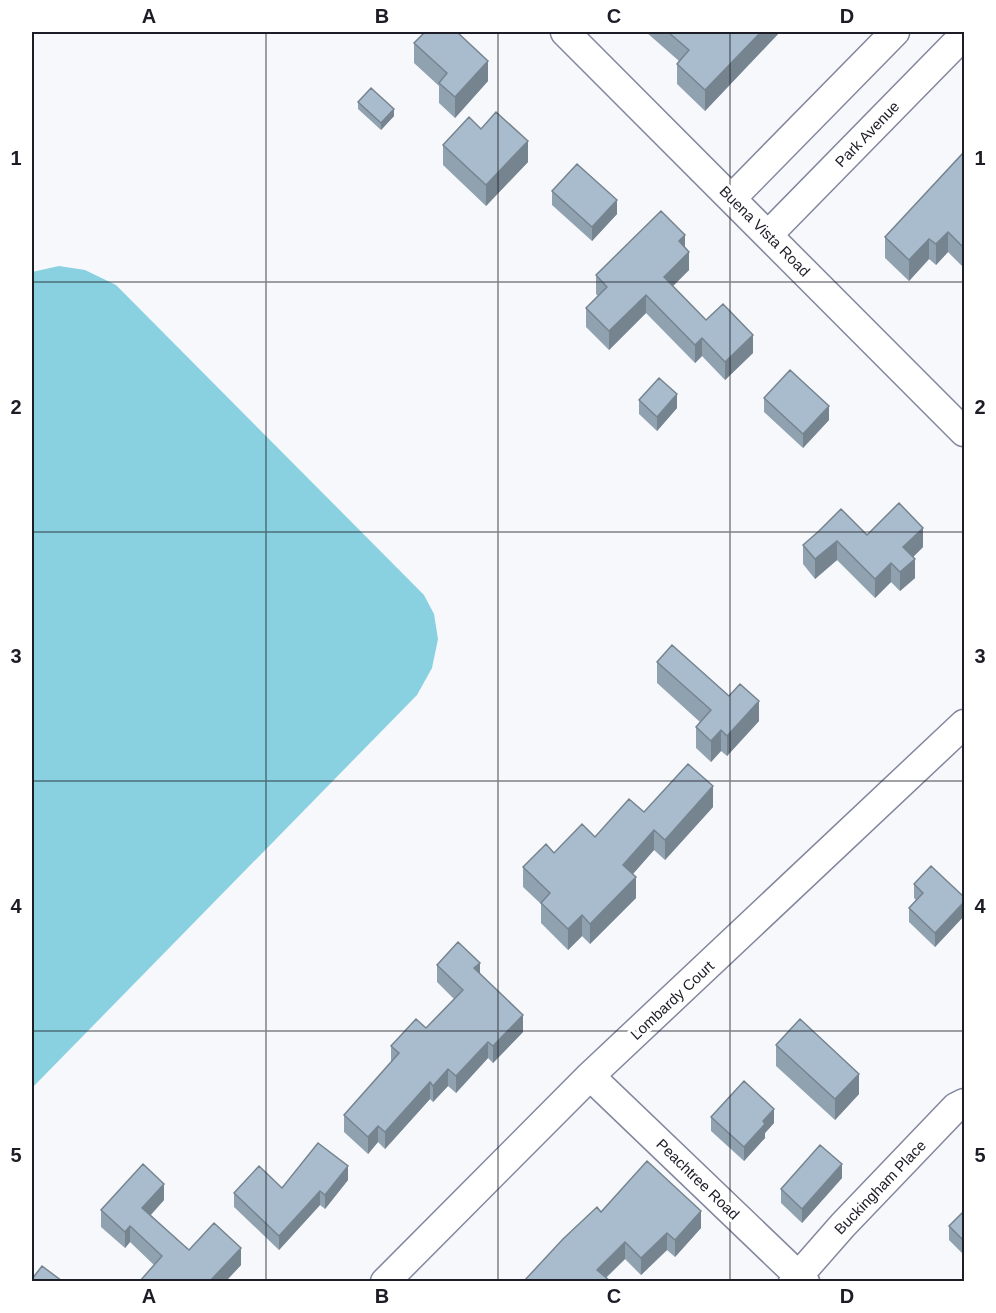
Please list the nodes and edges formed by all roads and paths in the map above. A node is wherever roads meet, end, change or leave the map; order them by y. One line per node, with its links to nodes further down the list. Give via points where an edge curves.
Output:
1 (565, 32): 4 (street, Buena Vista Road)
2 (895, 32): 4 (street)
3 (964, 34): 5 (street, Park Avenue)
4 (732, 198): 5 (street, Buena Vista Road)
5 (769, 234): 6 (street, Buena Vista Road)
6 (964, 432)
7 (964, 724): 8 (street, Lombardy Court)
8 (590, 1076): 10 (street, Peachtree Road); 11 (street, Lombardy Court)
9 (964, 1103): 10 (street, Buckingham Place, via 843,1225)
10 (799, 1279)
11 (385, 1281)

